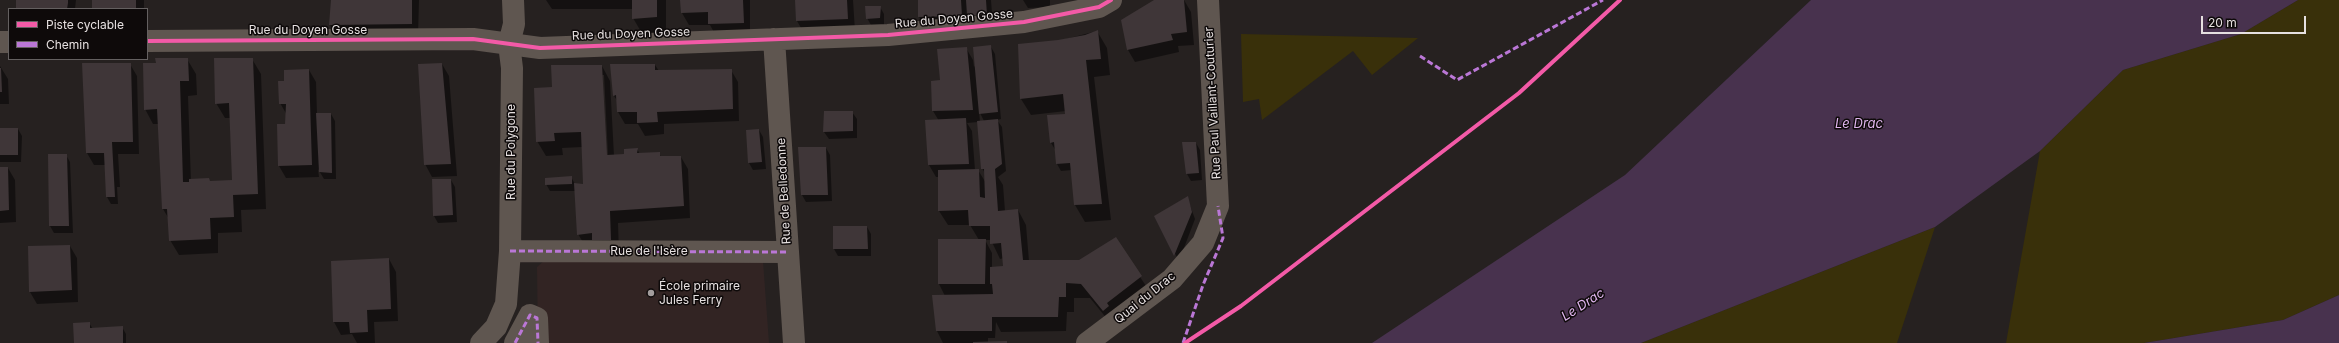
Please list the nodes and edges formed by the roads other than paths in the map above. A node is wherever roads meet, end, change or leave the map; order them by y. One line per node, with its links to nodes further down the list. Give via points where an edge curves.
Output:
1 (513, 0): 6 (street, Rue du Polygone, via 514,24)
2 (1111, 0): 4 (street, Rue du Doyen Gosse, via 1099,7 1024,22 888,35)
3 (1208, 0): 7 (street, Rue Paul Vaillant-Couturier)
4 (774, 39): 6 (street, Rue du Doyen Gosse, via 540,48); 9 (street, Rue de Belledonne)
5 (148, 41): 6 (street, Rue du Doyen Gosse, via 473,39)
6 (509, 44): 8 (street, Rue du Polygone, via 512,68)
7 (1218, 206): 14 (street, Quai du Drac, via 1203,243 1172,279)
8 (510, 251): 9 (street, Rue de l'Isère); 10 (street, Rue du Polygone, via 506,304 496,327)
9 (788, 252): 13 (street, Rue de Belledonne)
10 (481, 343)
11 (515, 343): 12 (street, via 530,315 537,318)
12 (538, 343)
13 (794, 343)
14 (1087, 343)

